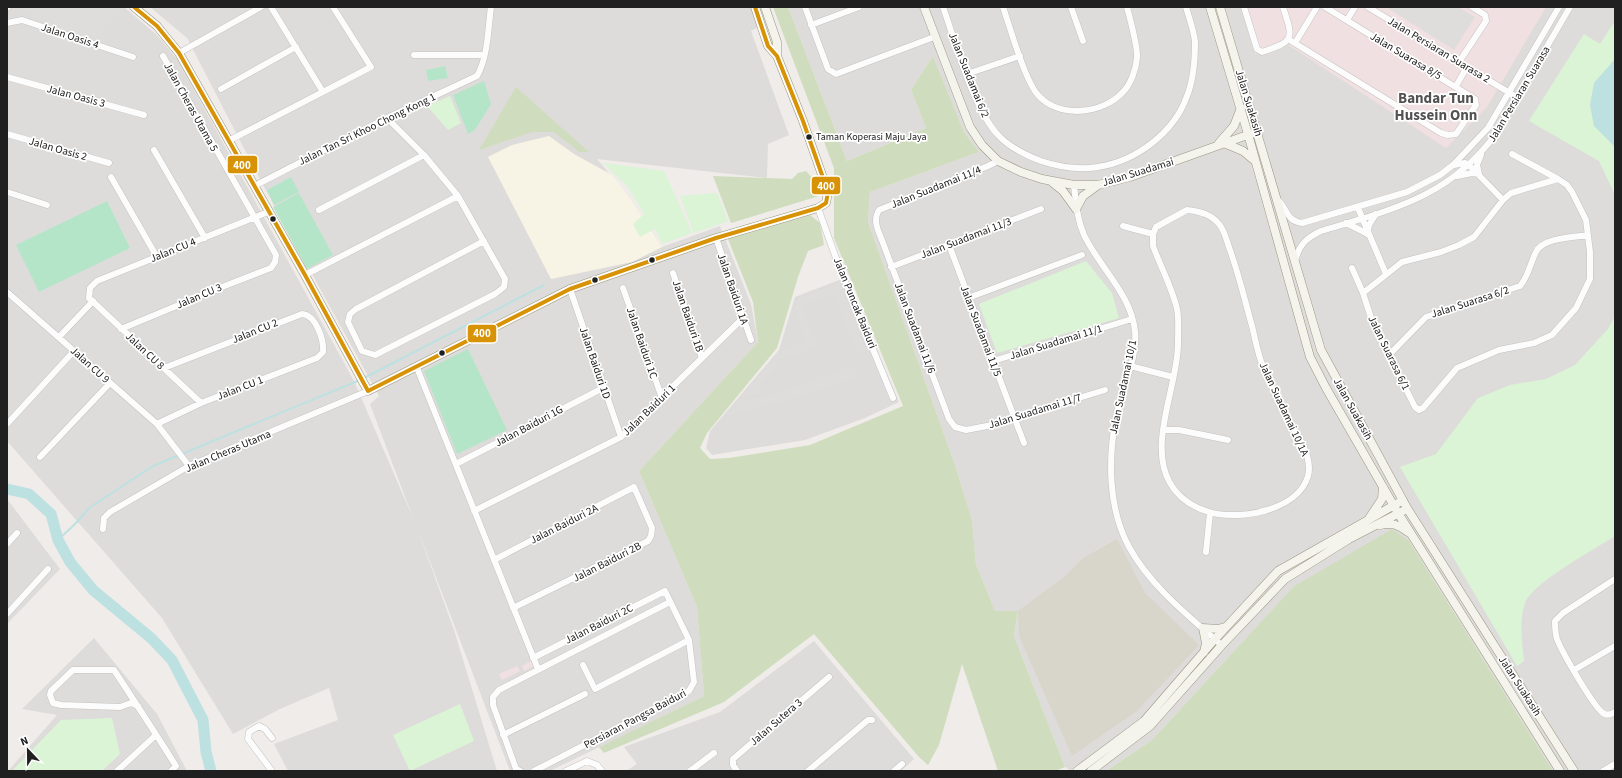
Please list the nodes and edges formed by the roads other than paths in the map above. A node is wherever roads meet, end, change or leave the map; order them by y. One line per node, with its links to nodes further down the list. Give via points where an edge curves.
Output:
1 (134, 7): 35 (street, via 157,26)
2 (261, 7): 35 (street)
3 (270, 7): 34 (street)
4 (333, 7): 48 (street, via 371,67)
5 (491, 7): 37 (street)
6 (755, 7): 39 (street, via 768,46)
7 (765, 7): 39 (street, via 777,42)
8 (805, 7): 29 (street)
9 (859, 7): 29 (street)
10 (924, 7): 30 (street, Jalan Suadamai)
11 (943, 7): 44 (street, Jalan Suadamai 6/2)
12 (1003, 7): 40 (street)
13 (1071, 7): 32 (street)
14 (1128, 7): 40 (street, via 1138,57 1123,92 1106,103 1090,110 1069,111 1045,102 1033,89)
15 (1186, 7): 44 (street, Jalan Suadamai 6/2, via 1195,41 1194,62 1187,96 1175,119 1164,132 1146,147 1123,160 1098,167 1072,168 1044,162 1015,149 997,134 983,114)
16 (1210, 7): 51 (street, Jalan Suakasih)
17 (1220, 7): 54 (street, Jalan Suakasih)
18 (1244, 7): 31 (street, via 1257,49 1262,52 1285,44)
19 (1283, 7): 31 (street, via 1290,32)
20 (1317, 7): 33 (street)
21 (1325, 7): 27 (street, Jalan Suarasa 8/5)
22 (1355, 7): 27 (street)
23 (1368, 7): 42 (street, Jalan Persiaran Suarasa 2)
24 (1472, 7): 42 (street, via 1485,15 1486,21)
25 (1559, 7): 49 (street, Jalan Persiaran Suarasa)
26 (1570, 7): 50 (street, Jalan Persiaran Suarasa)
27 (1347, 20): 46 (street, Jalan Suarasa 8/5)
28 (7, 23): 41 (street, Jalan Oasis 4, via 22,20)
29 (811, 25): 30 (street, via 828,69 836,74)
30 (934, 37): 63 (street, Jalan Suadamai, via 970,127 982,145)
31 (1288, 39): 33 (street, Jalan Suarasa 8/5)
32 (1083, 41)
33 (1295, 43): 46 (street, Jalan Suarasa 8/5, via 1448,135 1456,134 1476,105 1475,99)
34 (296, 48): 47 (street); 48 (street)
35 (179, 53): 57 (street)
36 (414, 55): 37 (street)
37 (484, 55): 53 (street, Jalan Tan Sri Khoo Chong Kong 1, via 477,76)
38 (163, 56): 89 (street, Jalan Cheras Utama 5)
39 (777, 56): 81 (street, via 828,192 826,203)
40 (1020, 56): 44 (street)
41 (133, 57)
42 (1459, 62): 43 (street, Jalan Persiaran Suarasa 2)
43 (1467, 67): 46 (street); 49 (street, Jalan Persiaran Suarasa 2)
44 (967, 74)
45 (7, 77): 52 (street, Jalan Oasis 3)
46 (1456, 86)
47 (221, 89)
48 (323, 92): 57 (street)
49 (1509, 93): 50 (street, Jalan Persiaran Suarasa 2); 66 (street, Jalan Persiaran Suarasa, via 1488,128)
50 (1518, 98): 60 (street, Jalan Persiaran Suarasa)
51 (1241, 108): 56 (street, Jalan Suakasih); 58 (street, via 1234,126)
52 (144, 115)
53 (387, 118): 62 (street); 75 (street, Jalan Tan Sri Khoo Chong Kong 1)
54 (1258, 131): 56 (street, Jalan Suadamai); 78 (street, Jalan Suakasih)
55 (7, 134): 65 (street, Jalan Oasis 2)
56 (1248, 134): 58 (street, Jalan Suadamai); 64 (street, Jalan Suakasih)
57 (228, 141): 75 (street)
58 (1221, 144): 64 (street, via 1243,151); 74 (street, Jalan Suadamai, via 1130,177)
59 (154, 150): 96 (street)
60 (1482, 152): 67 (street, Jalan Persiaran Suarasa); 68 (street, via 1477,165)
61 (1512, 154): 71 (street)
62 (424, 155): 77 (street); 85 (street)
63 (998, 161): 72 (street, Jalan Suadamai); 88 (street, Jalan Suadamai 11/4, via 879,210)
64 (1256, 162): 148 (street, Jalan Suakasih, via 1310,357)
65 (109, 163)
66 (1453, 165): 67 (street); 82 (street, Jalan Persiaran Suarasa, via 1440,175 1407,192)
67 (1469, 165): 68 (street); 69 (street, Jalan Persiaran Suarasa)
68 (1479, 174): 69 (street); 79 (street)
69 (1455, 177): 87 (street, Jalan Persiaran Suarasa, via 1420,198)
70 (111, 178): 101 (street)
71 (1558, 179): 79 (street, via 1511,193); 95 (street, via 1568,185 1572,192 1586,220)
72 (1052, 182): 73 (street, Jalan Suadamai); 84 (street, via 1063,191)
73 (1074, 185): 74 (street, Jalan Suadamai); 84 (street, Jalan Suadamai 10/1)
74 (1098, 185): 84 (street, via 1083,196)
75 (254, 186): 86 (street)
76 (7, 192): 80 (street)
77 (458, 196): 98 (street); 108 (street)
78 (1275, 197): 82 (street, Jalan Persiaran Suarasa, via 1294,222 1302,223); 102 (street, Jalan Suakasih)
79 (1503, 200): 107 (street, via 1474,237 1440,252 1402,262)
80 (47, 205)
81 (818, 208): 97 (street); 134 (street, Jalan Puncak Baiduri, via 841,272)
82 (1358, 208): 90 (street)
83 (1041, 209): 99 (street, Jalan Suadamai 11/3)
84 (1076, 209): 116 (street, Jalan Suadamai 10/1, via 1084,235 1120,291)
85 (319, 210)
86 (268, 212): 89 (street, Jalan CU 4); 108 (street)
87 (1376, 214): 90 (street, Jalan Persiaran Suarasa); 94 (street)
88 (876, 216): 104 (street, Jalan Suadamai 11/6)
89 (253, 218): 96 (street, Jalan CU 4); 103 (street, Jalan Cheras Utama 5, via 276,255)
90 (1361, 219): 91 (street, Jalan Persiaran Suarasa); 94 (street)
91 (1346, 224): 94 (street); 102 (street, Jalan Persiaran Suarasa, via 1321,231 1304,241)
92 (1123, 226): 93 (street)
93 (1153, 234): 128 (street, Jalan Suadamai 10/1A, via 1153,246 1177,310 1177,362); 152 (street, Jalan Suadamai 10/1A, via 1156,227 1187,210 1201,212 1219,224 1239,274 1260,360 1281,407 1305,450 1309,464 1308,476 1302,486 1284,504 1242,516)
94 (1367, 234): 107 (street)
95 (1588, 235): 122 (street, Jalan Suarasa 6/2, via 1547,242 1540,246 1527,278 1520,286 1426,317); 122 (street, Jalan Suarasa 6/1, via 1590,279 1576,308 1552,335 1534,343 1499,350 1457,368 1419,410 1415,407)
96 (205, 238): 101 (street, Jalan CU 4)
97 (716, 238): 110 (street); 115 (street, Jalan Baiduri 1A)
98 (484, 241): 98 (street, via 505,278 504,287 375,355 362,351 348,322 350,314)
99 (949, 245): 104 (street, Jalan Suadamai 11/3); 113 (street, Jalan Suadamai 11/5)
100 (1082, 255): 113 (street)
101 (157, 257): 114 (street, Jalan CU 4, via 97,281 90,288)
102 (1295, 261): 149 (street, Jalan Suakasih, via 1321,350)
103 (275, 262): 117 (street, Jalan CU 3, via 271,268)
104 (891, 267): 139 (street, Jalan Suadamai 11/6, via 948,419 955,427)
105 (1352, 268): 112 (street, Jalan Suarasa 6/1)
106 (673, 273): 123 (street, Jalan Baiduri 1B)
107 (1386, 274): 112 (street)
108 (305, 275): 132 (street)
109 (623, 288): 133 (street, Jalan Baiduri 1C)
110 (570, 289): 127 (street); 130 (street, Jalan Baiduri 1D)
111 (7, 292): 118 (street, Jalan CU 9)
112 (1363, 293): 122 (street, Jalan Suarasa 6/1, via 1372,321)
113 (968, 298): 124 (street, Jalan Suadamai 11/5)
114 (91, 300): 117 (street, Jalan CU 8); 118 (street, Jalan CU 4)
115 (743, 318): 119 (street, Jalan Baiduri 1A); 123 (street, Jalan Baiduri 1)
116 (1132, 320): 124 (street, Jalan Suadamai 11/1); 125 (street, Jalan Suadamai 10/1, via 1135,331)
117 (121, 329): 126 (street, Jalan CU 8)
118 (59, 337): 120 (street, Jalan CU 9)
119 (751, 340)
120 (74, 351): 129 (street, Jalan CU 9); 137 (street)
121 (323, 352): 126 (street, Jalan CU 2, via 324,345 312,319 307,314 302,314); 135 (street, Jalan CU 1, via 317,358)
122 (1390, 355)
123 (702, 358): 133 (street, Jalan Baiduri 1)
124 (993, 361): 136 (street, Jalan Suadamai 11/5)
125 (1130, 366): 128 (street); 168 (street, Jalan Suadamai 10/1, via 1112,436 1110,464 1114,504 1129,546 1141,565 1175,605)
126 (164, 368): 135 (street, Jalan CU 8)
127 (417, 368): 132 (street); 145 (street)
128 (1173, 377): 140 (street, Jalan Suadamai 10/1A)
129 (110, 383): 138 (street, Jalan CU 9); 144 (street)
130 (603, 388): 141 (street, Jalan Baiduri 1D); 145 (street, Jalan Baiduri 1G)
131 (1105, 390): 136 (street, Jalan Suadamai 11/7)
132 (368, 391): 146 (street, Jalan Cheras Utama)
133 (662, 398): 141 (street, Jalan Baiduri 1)
134 (893, 398)
135 (201, 403): 138 (street, Jalan CU 1)
136 (1014, 417): 139 (street, Jalan Suadamai 11/7); 143 (street, Jalan Suadamai 11/5)
137 (7, 424)
138 (157, 424): 146 (street, Jalan CU 9)
139 (966, 430)
140 (1163, 430): 142 (street, via 1186,431); 152 (street, Jalan Suadamai 10/1A, via 1163,466 1169,482 1181,498)
141 (621, 437): 151 (street, Jalan Baiduri 1)
142 (1228, 440)
143 (1024, 443)
144 (40, 457)
145 (456, 464): 151 (street)
146 (189, 466): 155 (street, Jalan Cheras Utama, via 110,512 104,518)
147 (634, 487): 160 (street, Jalan Baiduri 2A); 165 (street, Jalan Baiduri 2B, via 652,528 648,541)
148 (1383, 487): 150 (street, Jalan Suakasih); 154 (street, via 1382,499)
149 (1405, 504): 150 (street); 153 (street); 204 (street, Jalan Suakasih)
150 (1393, 505): 153 (street, Jalan Suakasih); 154 (street)
151 (474, 511): 160 (street)
152 (1210, 513): 159 (street)
153 (1398, 513): 154 (street); 156 (street, Jalan Suakasih)
154 (1369, 524): 156 (street, via 1390,523); 167 (street, via 1278,571); 171 (street, via 1285,579)
155 (103, 529)
156 (1410, 533): 203 (street, Jalan Suakasih)
157 (17, 534): 158 (street)
158 (7, 544)
159 (1206, 552)
160 (494, 560): 165 (street)
161 (48, 569): 166 (street)
162 (1615, 579): 177 (street, via 1555,621 1558,641)
163 (665, 591): 164 (street, Persiaran Pangsa Baiduri); 174 (street, Jalan Baiduri 2C)
164 (670, 602): 170 (street, Persiaran Pangsa Baiduri); 176 (street)
165 (513, 608): 174 (street)
166 (7, 614)
167 (1228, 626): 168 (street, via 1218,629); 169 (street)
168 (1203, 628): 169 (street, Jalan Suadamai 10/1); 173 (street, via 1206,643)
169 (1215, 639): 171 (street, Jalan Suadamai 10/1); 173 (street)
170 (689, 640): 175 (street, via 595,689); 195 (street, Persiaran Pangsa Baiduri, via 694,682 689,691)
171 (1222, 645): 202 (street, via 1150,726)
172 (1615, 646): 177 (street)
173 (1204, 652): 201 (street, via 1144,721)
174 (533, 658): 176 (street)
175 (583, 664)
176 (538, 669): 184 (street, via 498,690 493,697 493,705)
177 (1574, 670): 181 (street, via 1603,713 1607,715)
178 (829, 677): 198 (street, Jalan Sutera 3, via 733,759)
179 (584, 694): 184 (street)
180 (138, 706): 180 (street, via 131,703 120,707 61,705 53,703 50,695 73,670 114,670); 183 (street)
181 (1615, 712)
182 (872, 720): 199 (street, via 868,720)
183 (156, 735): 189 (street); 191 (street)
184 (503, 735): 194 (street, via 516,769)
185 (272, 738): 193 (street, via 259,726 249,732 248,739)
186 (714, 753): 197 (street)
187 (902, 764): 200 (street)
188 (1615, 764): 205 (street)
189 (178, 769): 192 (street)
190 (601, 769): 196 (street, via 586,762)
191 (117, 771)
192 (171, 771)
193 (272, 771)
194 (520, 771)
195 (534, 771)
196 (566, 771)
197 (690, 771)
198 (737, 771)
199 (808, 771)
200 (894, 771)
201 (1076, 771)
202 (1091, 771)
203 (1560, 771)
204 (1574, 771)
205 (1603, 771)

